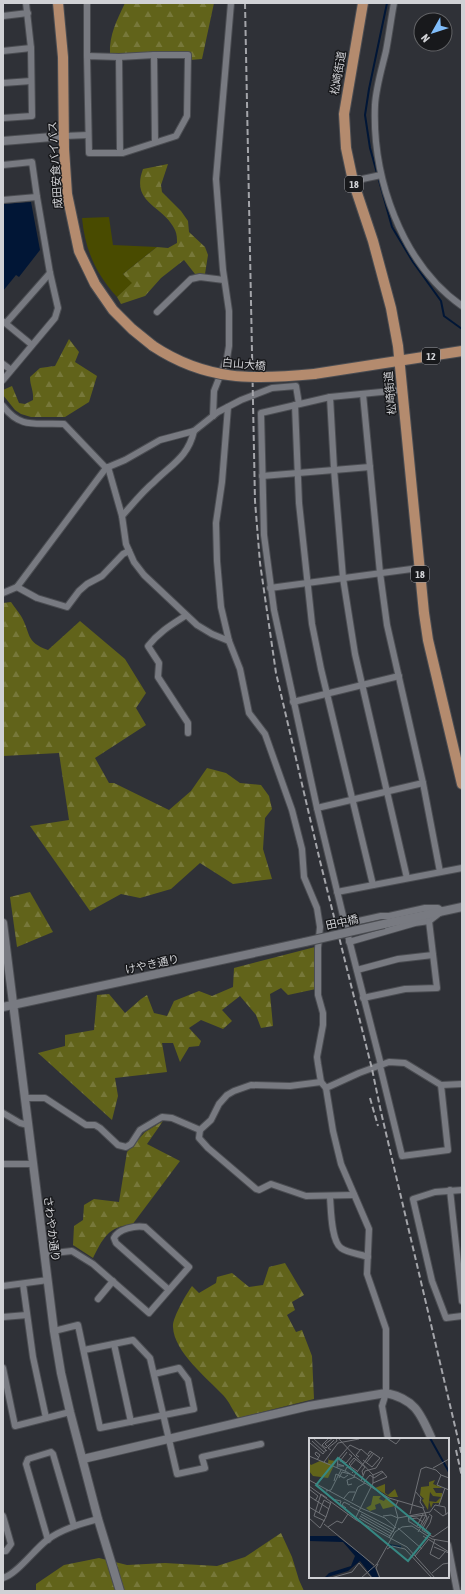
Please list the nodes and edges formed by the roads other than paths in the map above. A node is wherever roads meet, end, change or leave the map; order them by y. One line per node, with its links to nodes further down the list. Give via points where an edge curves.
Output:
1 (26, 3): 7 (street)
2 (58, 3): 18 (main road, 成田安食バイパス, via 63,57)
3 (87, 3): 12 (street)
4 (231, 3): 28 (street, via 216,165)
5 (363, 3): 24 (main road, 松崎街道 / 18, via 344,114 346,148)
6 (394, 3): 23 (street, via 375,104)
7 (28, 13): 8 (street); 9 (street)
8 (3, 16)
9 (31, 48): 10 (street); 14 (street)
10 (3, 51)
11 (154, 55): 13 (street); 20 (street); 20 (street, via 188,55 187,116 176,136)
12 (87, 56): 13 (street); 17 (street)
13 (119, 57): 21 (street)
14 (31, 81): 15 (street); 16 (street, via 32,116)
15 (3, 83)
16 (3, 118)
17 (88, 135): 18 (street); 21 (street, via 89,153)
18 (64, 136): 19 (street); 33 (main road, 成田安食バイパス, via 67,194 79,251 95,284 113,310 127,326)
19 (3, 141)
20 (155, 142): 21 (street)
21 (120, 153)
22 (3, 165): 25 (street, via 32,162)
23 (378, 176): 24 (street); 29 (street, via 404,237 422,266 446,295)
24 (353, 181): 35 (main road, 松崎街道 / 18, via 373,241)
25 (37, 197): 26 (street); 27 (street)
26 (3, 200)
27 (50, 273): 31 (street); 32 (street, via 58,311)
28 (224, 280): 30 (street, via 200,277 191,279); 45 (street, via 230,311 229,346 214,391)
29 (462, 306)
30 (157, 312)
31 (4, 322): 32 (street)
32 (32, 345): 37 (street)
33 (153, 346): 35 (main road, 白山大橋, bridge, via 190,365 232,377 279,378)
34 (462, 351): 35 (main road, 12)
35 (400, 361): 39 (main road, 松崎街道 / 18)
36 (3, 364): 37 (street)
37 (11, 370): 38 (street)
38 (3, 380)
39 (402, 390): 40 (street); 54 (main road, 松崎街道 / 18)
40 (363, 394): 41 (street); 47 (street)
41 (330, 397): 42 (street); 49 (street)
42 (297, 405): 44 (street, via 296,386 272,388); 50 (street); 51 (street, via 261,413)
43 (3, 406): 48 (street, via 19,421 64,424)
44 (228, 407): 45 (street); 62 (street, via 216,523 221,607)
45 (213, 416): 46 (street)
46 (194, 431): 48 (street, via 160,440); 52 (street, via 182,458 154,482)
47 (370, 467): 49 (street); 55 (street)
48 (107, 468): 52 (street); 58 (street)
49 (334, 470): 50 (street); 56 (street)
50 (298, 473): 51 (street); 57 (street)
51 (262, 476): 59 (street, via 264,534)
52 (122, 516): 53 (street)
53 (129, 551): 58 (street, via 102,576 79,591 67,606 37,598); 61 (street, via 144,575)
54 (419, 568): 55 (street); 69 (main road, 松崎街道 / 18, via 428,640)
55 (380, 573): 56 (street); 63 (street)
56 (343, 578): 57 (street); 64 (street)
57 (307, 583): 59 (street); 65 (street, via 312,624)
58 (17, 587): 60 (street)
59 (270, 588): 66 (street)
60 (3, 593)
61 (185, 616): 62 (street, via 205,631); 67 (street, via 156,635 148,646 159,663 158,676 188,723)
62 (229, 641): 91 (street, via 240,669 249,713 265,734 292,810 302,849 304,877 317,908 320,927 318,995 323,1013 317,1057)
63 (399, 676): 64 (street); 68 (street)
64 (363, 685): 65 (street); 70 (street)
65 (327, 693): 66 (street); 71 (street)
66 (293, 702): 72 (street)
67 (188, 733)
68 (424, 783): 70 (street); 74 (street)
69 (462, 784)
70 (388, 792): 71 (street); 75 (street)
71 (353, 800): 72 (street); 76 (street)
72 (317, 808): 77 (street)
73 (462, 868): 74 (street)
74 (440, 872): 75 (street)
75 (407, 878): 76 (street)
76 (373, 885): 77 (street)
77 (337, 892): 82 (street)
78 (462, 907): 79 (street)
79 (442, 911): 80 (street); 82 (street, via 438,908 426,908); 83 (street, 田中橋, bridge)
80 (429, 921): 84 (street); 85 (street)
81 (3, 923): 88 (street, さわやか通り)
82 (345, 924): 84 (street)
83 (305, 942): 88 (street, けやき通り)
84 (349, 942): 86 (street)
85 (433, 955): 86 (street, via 398,959); 87 (street, via 437,988 399,990)
86 (357, 970): 87 (street)
87 (364, 998): 90 (street)
88 (13, 1005): 89 (street, けやき通り); 95 (street, さわやか通り)
89 (3, 1007)
90 (381, 1066): 93 (street, via 389,1062 406,1063); 93 (street, via 402,1156 448,1150); 94 (street)
91 (321, 1082): 94 (street); 98 (street, via 290,1086 251,1085 234,1091 219,1104 212,1120)
92 (462, 1084): 93 (street)
93 (441, 1085)
94 (326, 1088): 103 (street, via 341,1164)
95 (25, 1098): 97 (street, さわやか通り); 98 (street, via 45,1098 86,1125 100,1128 118,1145 126,1147 140,1130 162,1117 172,1118)
96 (3, 1113): 97 (street)
97 (28, 1125): 100 (street, さわやか通り)
98 (200, 1130): 104 (street, via 199,1138 208,1148 256,1189 260,1190 271,1184 306,1196)
99 (3, 1164): 100 (street)
100 (33, 1164): 105 (street, さわやか通り)
101 (450, 1190): 102 (street); 113 (street); 115 (street, via 413,1199 432,1281 446,1318)
102 (462, 1190)
103 (354, 1195): 104 (street); 106 (street, via 369,1229)
104 (330, 1196): 106 (street, via 337,1243 341,1248)
105 (44, 1254): 107 (street, さわやか通り); 108 (street, via 72,1251)
106 (368, 1257): 122 (street, via 367,1274 386,1329)
107 (48, 1280): 109 (street); 117 (street, さわやか通り)
108 (113, 1281): 111 (street, via 148,1313); 112 (street)
109 (23, 1284): 110 (street); 114 (street)
110 (3, 1286)
111 (169, 1290): 111 (street, via 116,1243 114,1238 118,1232 145,1227 189,1267)
112 (98, 1299)
113 (462, 1301)
114 (27, 1315): 116 (street); 125 (street)
115 (462, 1316)
116 (3, 1317)
117 (54, 1331): 119 (street, via 78,1325); 123 (street, さわやか通り)
118 (114, 1344): 119 (street); 121 (street, via 133,1340 150,1358); 126 (street)
119 (84, 1350): 126 (street, via 100,1428)
120 (3, 1368): 125 (street, via 15,1426)
121 (154, 1374): 124 (street); 124 (street, via 179,1368 188,1380 194,1409)
122 (386, 1393): 127 (street, via 309,1406); 128 (street, via 382,1406); 129 (street, via 397,1395 409,1402 421,1414)
123 (70, 1412): 125 (street); 131 (street, さわやか通り)
124 (163, 1415): 126 (street); 127 (street)
125 (46, 1418)
126 (131, 1422)
127 (169, 1438): 130 (street, via 177,1474 205,1468 202,1457); 131 (street)
128 (388, 1438)
129 (431, 1438)
130 (261, 1444)
131 (83, 1459): 133 (street, さわやか通り)
132 (3, 1516): 137 (street, via 12,1544)
133 (98, 1519): 134 (street); 139 (street, さわやか通り)
134 (74, 1526): 135 (street); 135 (street, via 53,1454 47,1452 28,1459 26,1464)
135 (48, 1540): 138 (street, via 10,1576)
136 (449, 1550): 140 (street)
137 (3, 1551)
138 (3, 1578)
139 (120, 1591)
140 (457, 1591)

